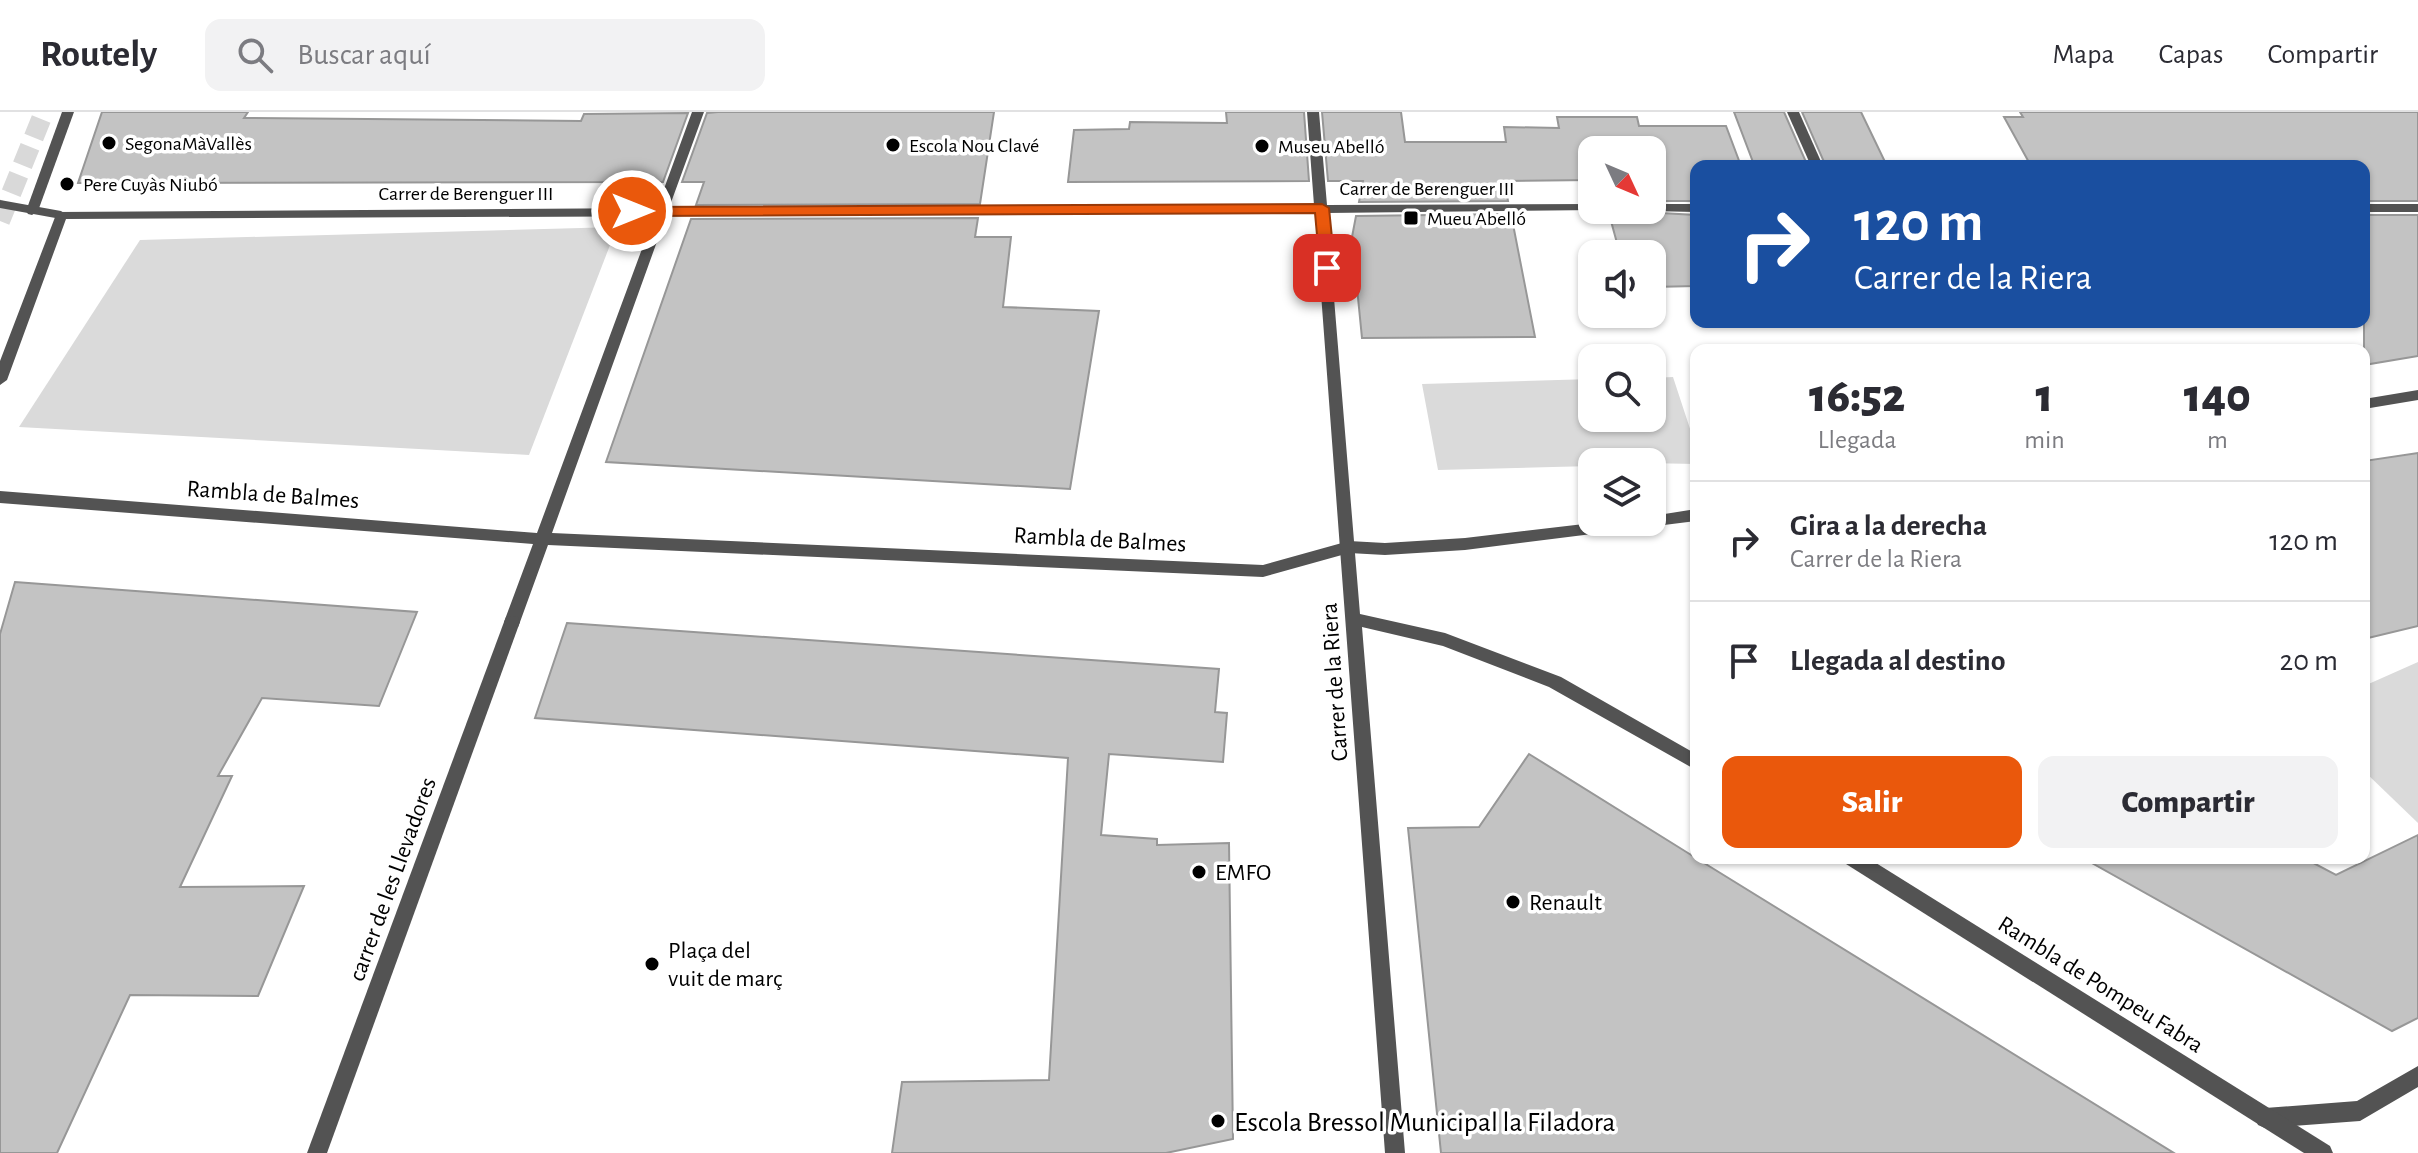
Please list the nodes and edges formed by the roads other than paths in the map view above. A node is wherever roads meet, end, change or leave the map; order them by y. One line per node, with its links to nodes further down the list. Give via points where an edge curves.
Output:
1 (68, 112): 13 (street)
2 (698, 112): 14 (street)
3 (1313, 112): 7 (street, Carrer de la Riera)
4 (1793, 112): 5 (street)
5 (1814, 160)
6 (0, 204): 13 (street, Carrer de Berenguer III)
7 (1322, 208): 8 (street, Carrer de Berenguer III); 14 (street, Carrer de Berenguer III); 24 (street, Carrer de la Riera)
8 (1578, 208)
9 (1666, 208): 10 (street)
10 (1690, 208)
11 (2370, 208): 12 (street)
12 (2418, 208)
13 (32, 211): 15 (street, Carrer de Berenguer III)
14 (662, 211): 15 (street, Carrer de Berenguer III); 23 (street)
15 (61, 215): 16 (street)
16 (0, 380)
17 (2418, 395): 18 (street)
18 (2370, 403)
19 (0, 497): 23 (street, Rambla de Balmes)
20 (1690, 516): 21 (street, Rambla de Balmes)
21 (1666, 520)
22 (1578, 531): 24 (street, Rambla de Balmes, via 1465,544)
23 (543, 539): 24 (street, Rambla de Balmes, via 1263,571); 30 (street, carrer de les Llevadores)
24 (1349, 547): 25 (street, Carrer de la Riera)
25 (1352, 618): 26 (street, via 1445,640 1555,682); 31 (street, Carrer de la Riera)
26 (1690, 760)
27 (1862, 864): 29 (street, Rambla de Pompeu Fabra)
28 (2418, 1076): 29 (street, via 2360,1111)
29 (2265, 1118): 32 (street, Rambla de Pompeu Fabra)
30 (317, 1153)
31 (1395, 1153)
32 (2323, 1153)

